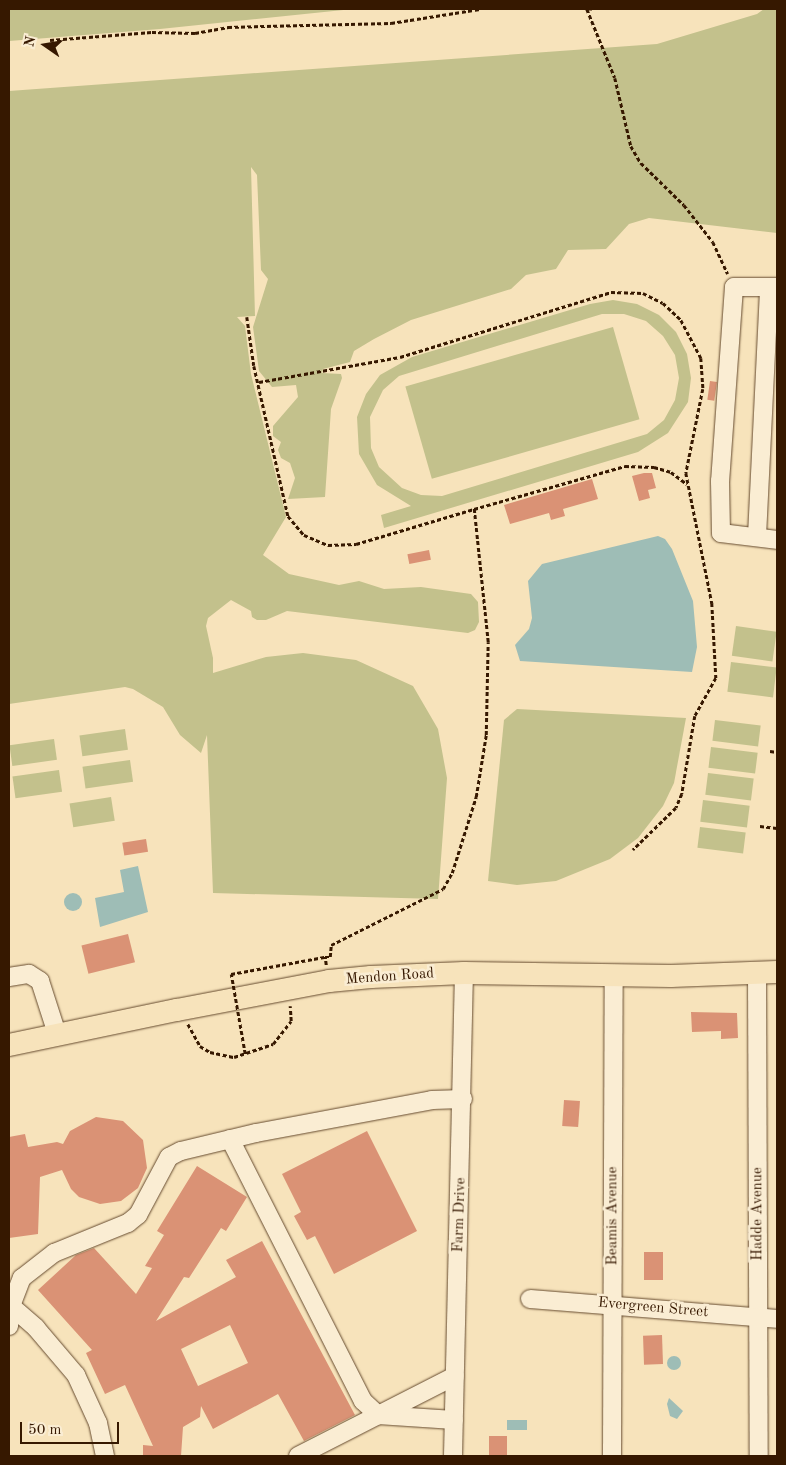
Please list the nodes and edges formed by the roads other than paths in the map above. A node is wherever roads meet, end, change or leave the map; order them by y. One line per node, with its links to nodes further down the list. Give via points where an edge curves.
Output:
1 (773, 287): 2 (street); 2 (street, via 734,287 720,482 721,533)
2 (758, 536): 3 (street)
3 (777, 540)
4 (767, 972): 6 (main road, Mendon Road); 15 (street, Hadde Avenue)
5 (464, 973): 6 (main road, Mendon Road); 8 (main road, Mendon Road, via 329,981); 10 (street, Farm Drive)
6 (614, 976): 13 (street, Beamis Avenue)
7 (9, 977): 8 (street, via 29,974 40,981)
8 (57, 1034): 9 (main road, Mendon Road)
9 (9, 1045)
10 (463, 1099): 11 (street, via 432,1100); 18 (street, Farm Drive)
11 (230, 1139): 14 (street, via 169,1157 138,1215 128,1223 82,1239 36,1265 22,1278); 19 (street, via 354,1387)
12 (530, 1299): 13 (street, Evergreen Street)
13 (613, 1305): 15 (street, Evergreen Street); 24 (street, Beamis Avenue)
14 (11, 1306): 17 (street); 21 (street, via 36,1328 76,1375 98,1423)
15 (759, 1317): 16 (street, Evergreen Street); 25 (street, Hadde Avenue)
16 (777, 1319)
17 (10, 1326)
18 (455, 1376): 19 (street); 20 (street, Farm Drive)
19 (378, 1415): 20 (street); 22 (street)
20 (454, 1420): 23 (street, Farm Drive)
21 (104, 1456)
22 (298, 1456)
23 (453, 1456)
24 (612, 1456)
25 (760, 1456)

